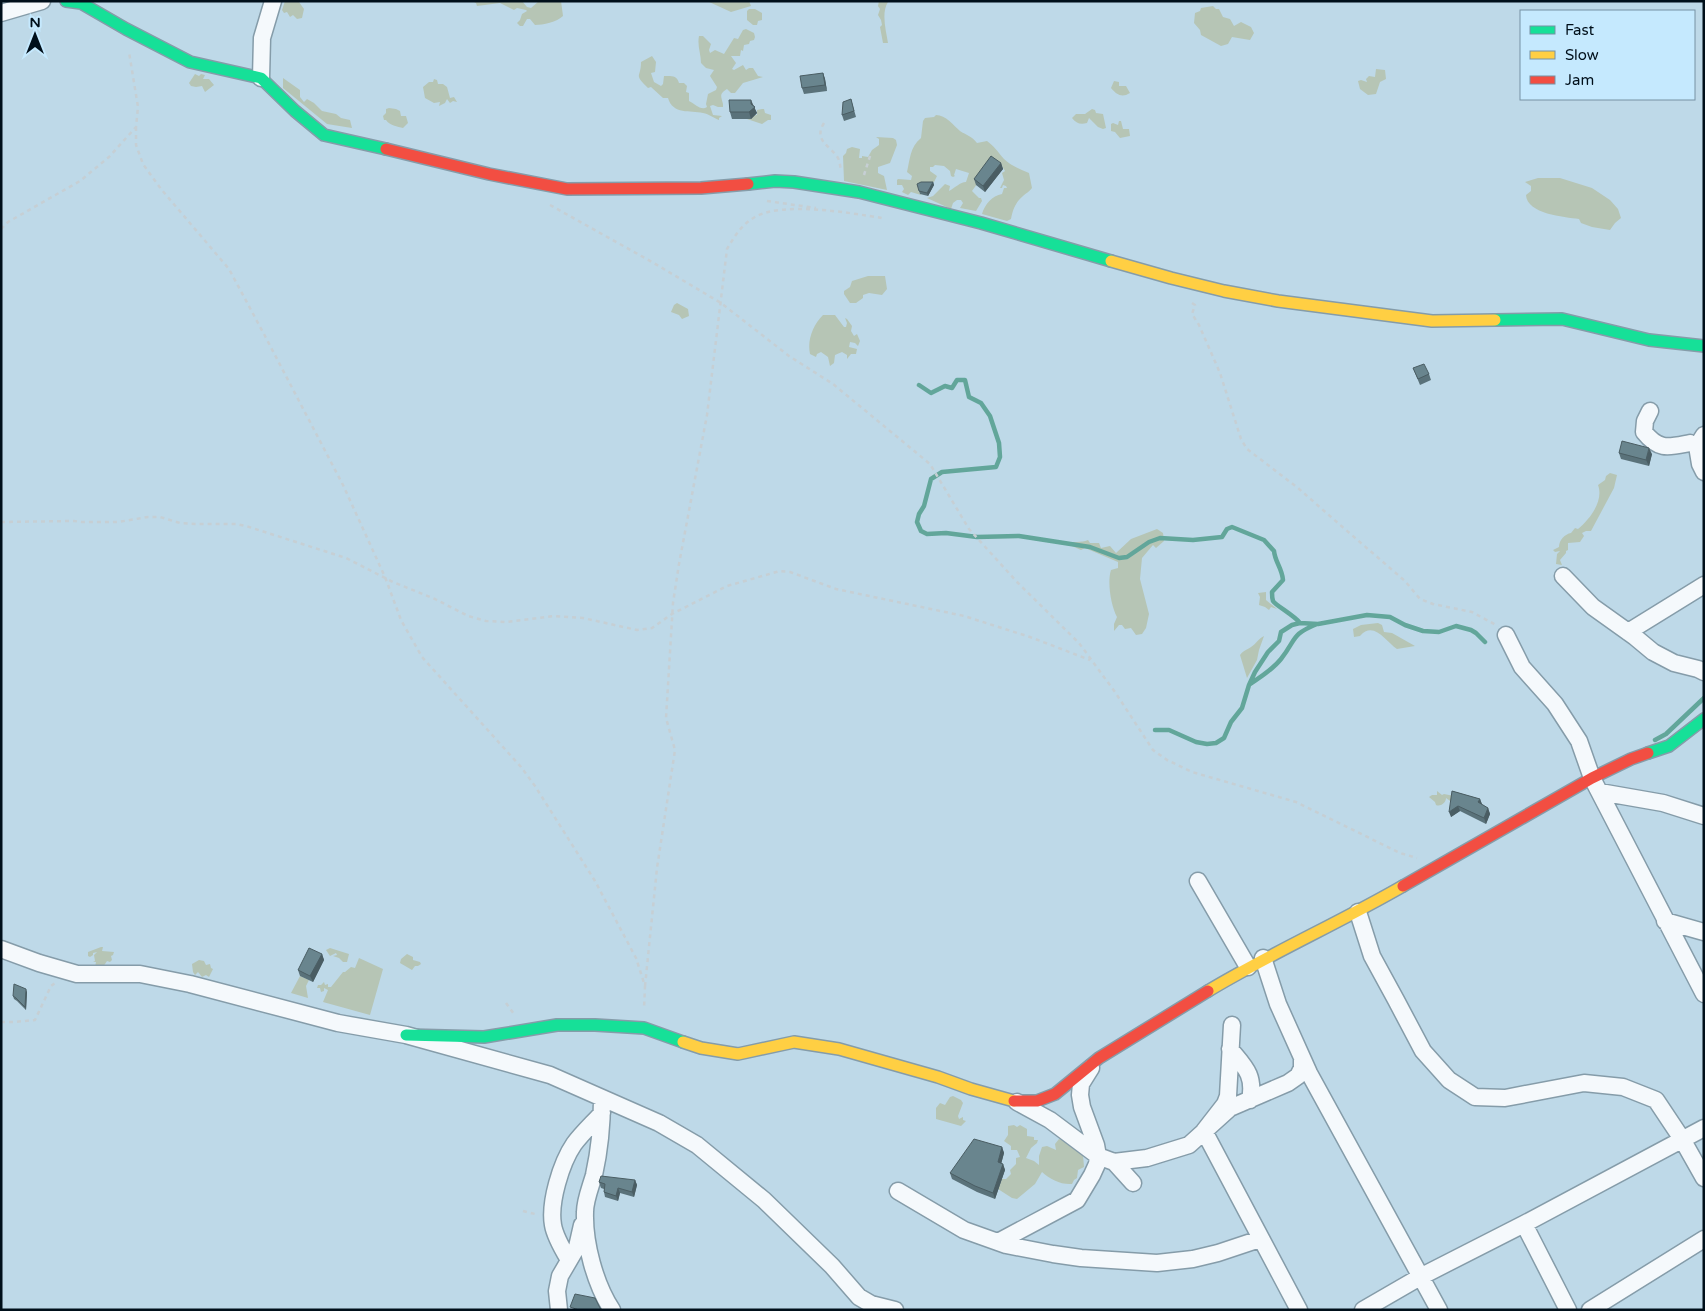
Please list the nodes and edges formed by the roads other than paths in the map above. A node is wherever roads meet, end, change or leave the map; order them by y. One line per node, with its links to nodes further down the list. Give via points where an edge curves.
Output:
1 (42, 1): 5 (street)
2 (66, 1): 4 (street)
3 (273, 1): 6 (street, via 262,38)
4 (80, 2): 6 (street, via 190,62)
5 (1, 13)
6 (261, 78): 7 (street, via 324,134 489,174 567,189 701,188 794,182 855,191 1170,278 1269,300 1432,321 1562,319 1649,340)
7 (1704, 346)
8 (1650, 411): 9 (street, via 1644,432 1657,445)
9 (1699, 438): 10 (street, via 1697,446)
10 (1702, 468)
11 (1563, 576): 13 (street, via 1593,607)
12 (1704, 585): 13 (street)
13 (1628, 632): 15 (street, via 1653,652 1674,663)
14 (1506, 635): 17 (street, via 1522,667 1554,704 1579,741)
15 (1704, 672)
16 (1704, 719): 17 (street, via 1669,746 1631,759)
17 (1592, 778): 18 (street); 21 (street)
18 (1600, 792): 19 (street, via 1663,803); 22 (street)
19 (1704, 816)
20 (1198, 881): 26 (street)
21 (1358, 912): 25 (street); 40 (street, via 1372,956 1423,1051 1449,1080 1475,1097 1505,1098 1584,1083 1623,1087 1656,1100)
22 (1665, 921): 23 (street); 27 (street)
23 (1704, 932)
24 (1, 949): 29 (street, via 77,974 140,974 338,1023)
25 (1263, 958): 26 (street); 32 (street, via 1278,1004)
26 (1248, 967): 31 (street)
27 (1704, 994)
28 (1232, 1025): 30 (street)
29 (406, 1035): 36 (street, via 484,1036 557,1025 595,1025 644,1028 701,1048 738,1054 794,1042 839,1049); 37 (street, via 550,1075)
30 (1230, 1049): 33 (street); 39 (street, via 1228,1096)
31 (1099, 1058): 36 (street, via 1055,1094 1037,1101); 41 (street, via 1081,1084 1080,1095)
32 (1302, 1058): 34 (street, via 1298,1076); 52 (street)
33 (1252, 1082): 34 (street, via 1264,1088); 35 (street)
34 (1280, 1086): 35 (street)
35 (1250, 1100): 39 (street, via 1230,1108)
36 (1015, 1101): 41 (street, via 1050,1120)
37 (602, 1106): 46 (street, via 602,1129); 51 (street, via 574,1144 557,1185 552,1210 553,1226); 55 (street, via 659,1123 697,1145 764,1200 859,1297)
38 (1704, 1128): 40 (street)
39 (1204, 1131): 42 (street, via 1189,1145 1147,1158); 48 (street)
40 (1682, 1138): 43 (street); 47 (street)
41 (1098, 1156): 42 (street); 50 (street, via 1092,1175 1077,1200)
42 (1114, 1162): 44 (street)
43 (1704, 1178)
44 (1133, 1183)
45 (898, 1191): 50 (street, via 964,1230)
46 (585, 1210): 51 (street, via 577,1247); 54 (street, via 586,1236 596,1276)
47 (1524, 1224): 52 (street); 59 (street)
48 (1260, 1239): 50 (street, via 1193,1259 1157,1263 1062,1255); 56 (street)
49 (1704, 1239): 60 (street)
50 (998, 1242)
51 (568, 1260): 53 (street, via 557,1291)
52 (1420, 1277): 57 (street); 58 (street)
53 (559, 1310)
54 (612, 1310)
55 (894, 1310)
56 (1299, 1310)
57 (1363, 1310)
58 (1439, 1310)
59 (1568, 1310)
60 (1590, 1310)

